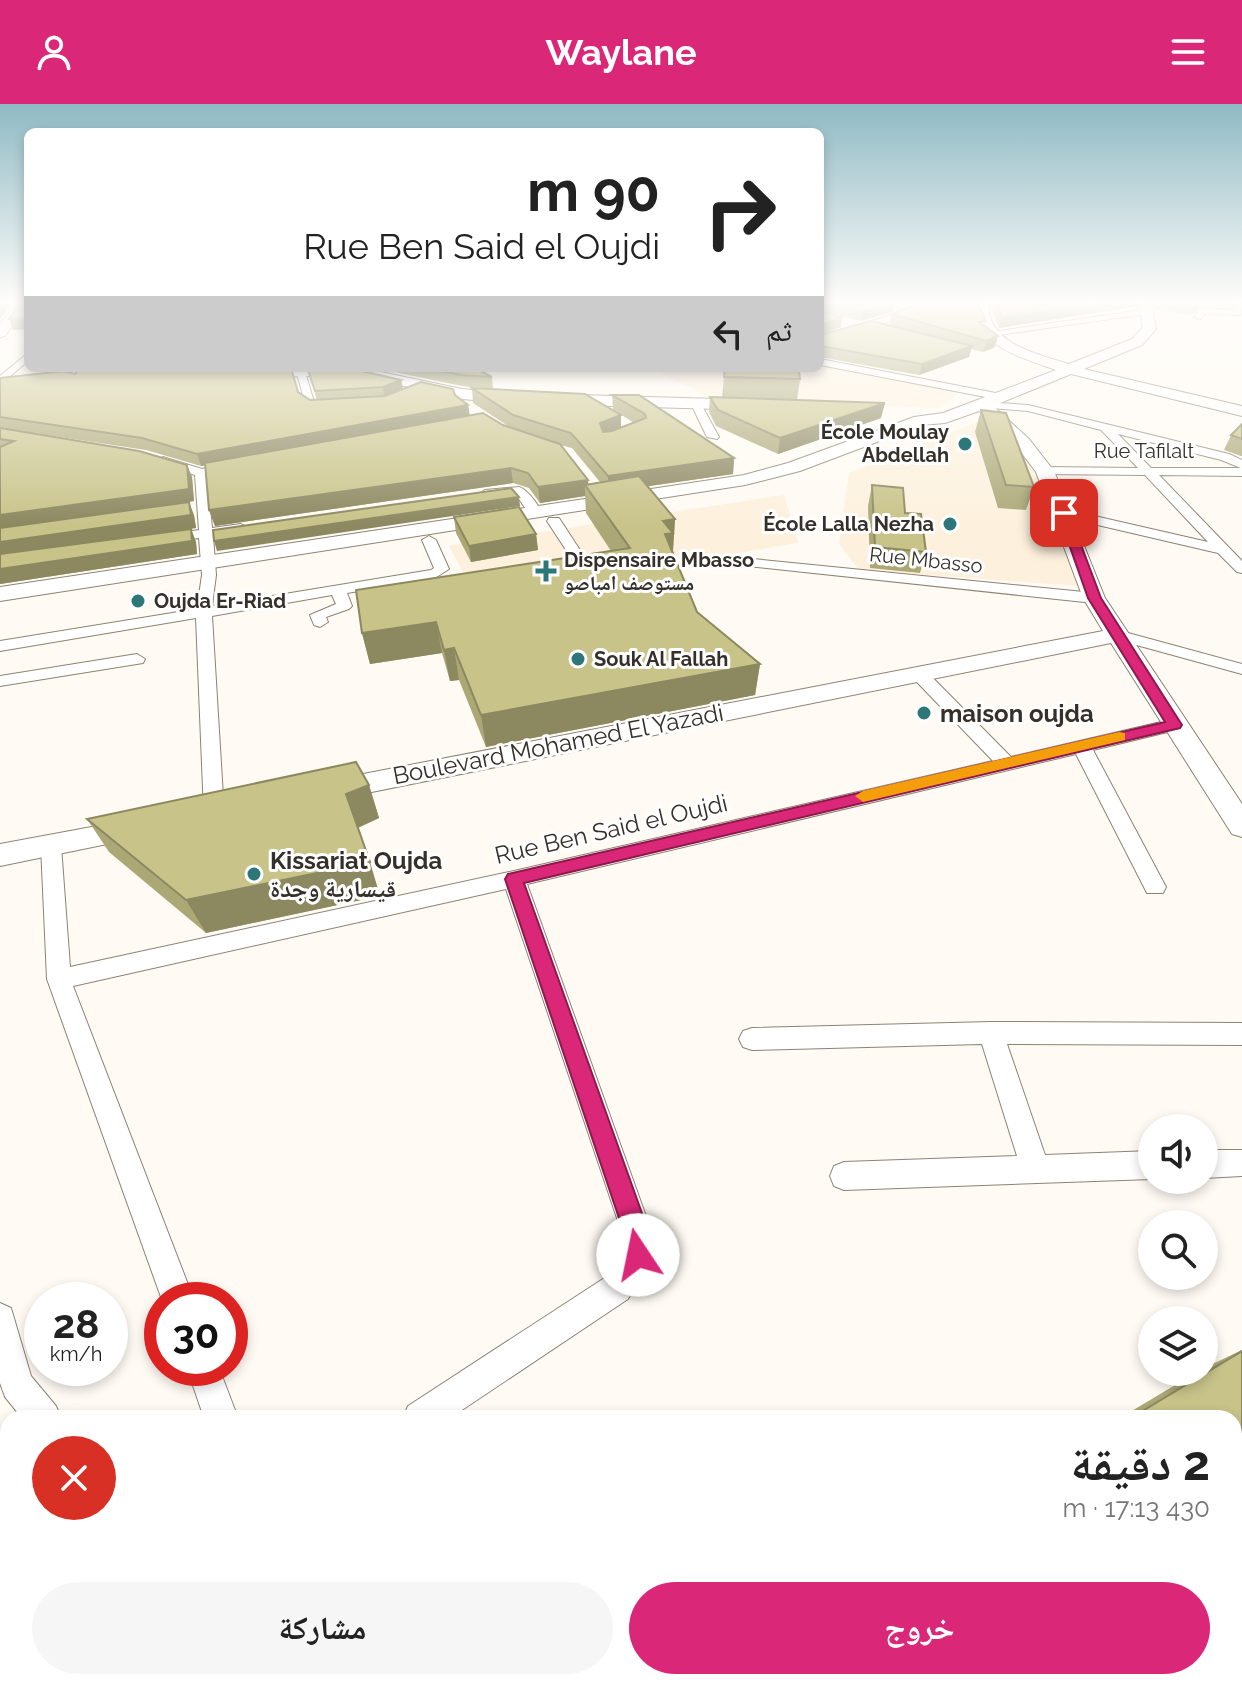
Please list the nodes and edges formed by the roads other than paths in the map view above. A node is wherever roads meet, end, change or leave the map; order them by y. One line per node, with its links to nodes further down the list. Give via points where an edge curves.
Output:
1 (302, 378): 9 (street, via 310,405)
2 (375, 378): 7 (street, via 464,400)
3 (903, 378): 6 (street)
4 (1046, 378): 6 (street)
5 (1109, 378): 13 (street)
6 (1001, 397): 10 (street)
7 (588, 402): 8 (street); 14 (street)
8 (696, 404): 11 (street); 17 (street)
9 (342, 405)
10 (982, 405): 12 (street, via 934,412); 15 (street); 16 (street, via 1028,408); 21 (street)
11 (774, 406)
12 (897, 410)
13 (1242, 411)
14 (612, 416)
15 (945, 418): 29 (street, via 920,420 764,475 600,497); 29 (street, via 942,426 785,484)
16 (1104, 426): 20 (street); 22 (street)
17 (713, 437)
18 (146, 457): 24 (street)
19 (246, 464): 24 (street)
20 (1242, 465)
21 (1045, 471): 22 (street, Rue Tafilalt); 28 (street)
22 (1147, 471): 23 (street, Rue Tafilalt); 34 (street)
23 (1242, 472)
24 (201, 473): 26 (street)
25 (477, 495): 29 (street, via 519,491)
26 (203, 507): 27 (street); 31 (street)
27 (188, 510)
28 (1064, 513): 34 (street); 42 (street)
29 (545, 517): 32 (street); 37 (street); 38 (street)
30 (250, 527): 31 (street)
31 (205, 533): 33 (street); 38 (street)
32 (429, 540): 38 (street); 40 (street, via 442,572)
33 (142, 543)
34 (1222, 549): 35 (street); 39 (street)
35 (1242, 553)
36 (753, 563): 42 (street, Rue Mbasso)
37 (584, 567)
38 (208, 568): 41 (street); 43 (street); 44 (street)
39 (1242, 569)
40 (338, 590): 44 (street); 45 (street, via 344,606 318,615)
41 (0, 594)
42 (1094, 598): 46 (street)
43 (0, 608)
44 (204, 612): 47 (street); 57 (street)
45 (320, 622)
46 (1117, 635): 49 (street); 50 (street, Boulevard Mohamed El Yazadi); 52 (street)
47 (0, 646)
48 (137, 659): 51 (street)
49 (1242, 669)
50 (918, 673): 54 (street); 55 (street, Boulevard Mohamed El Yazadi)
51 (0, 681)
52 (1174, 725): 53 (street, Rue Ben Said el Oujdi); 58 (street)
53 (1081, 745): 54 (street, Rue Ben Said el Oujdi); 62 (street)
54 (1006, 763): 61 (street, Rue Ben Said el Oujdi)
55 (308, 795)
56 (245, 807): 57 (street)
57 (214, 813): 59 (street)
58 (1242, 827)
59 (51, 846): 60 (street); 63 (street)
60 (0, 855)
61 (514, 879): 63 (street, Rue Ben Said el Oujdi); 77 (street, via 637,1233 638,1255 617,1288)
62 (1155, 887)
63 (59, 979): 72 (street)
64 (991, 1033): 65 (street); 66 (street); 70 (street)
65 (1242, 1034)
66 (752, 1039)
67 (1242, 1163): 68 (street)
68 (1218, 1164)
69 (1138, 1165): 70 (street)
70 (1035, 1168): 71 (street)
71 (844, 1176)
72 (171, 1282)
73 (0, 1319): 75 (street, via 17,1385)
74 (209, 1386): 76 (street)
75 (37, 1410)
76 (218, 1410)
77 (432, 1410)

